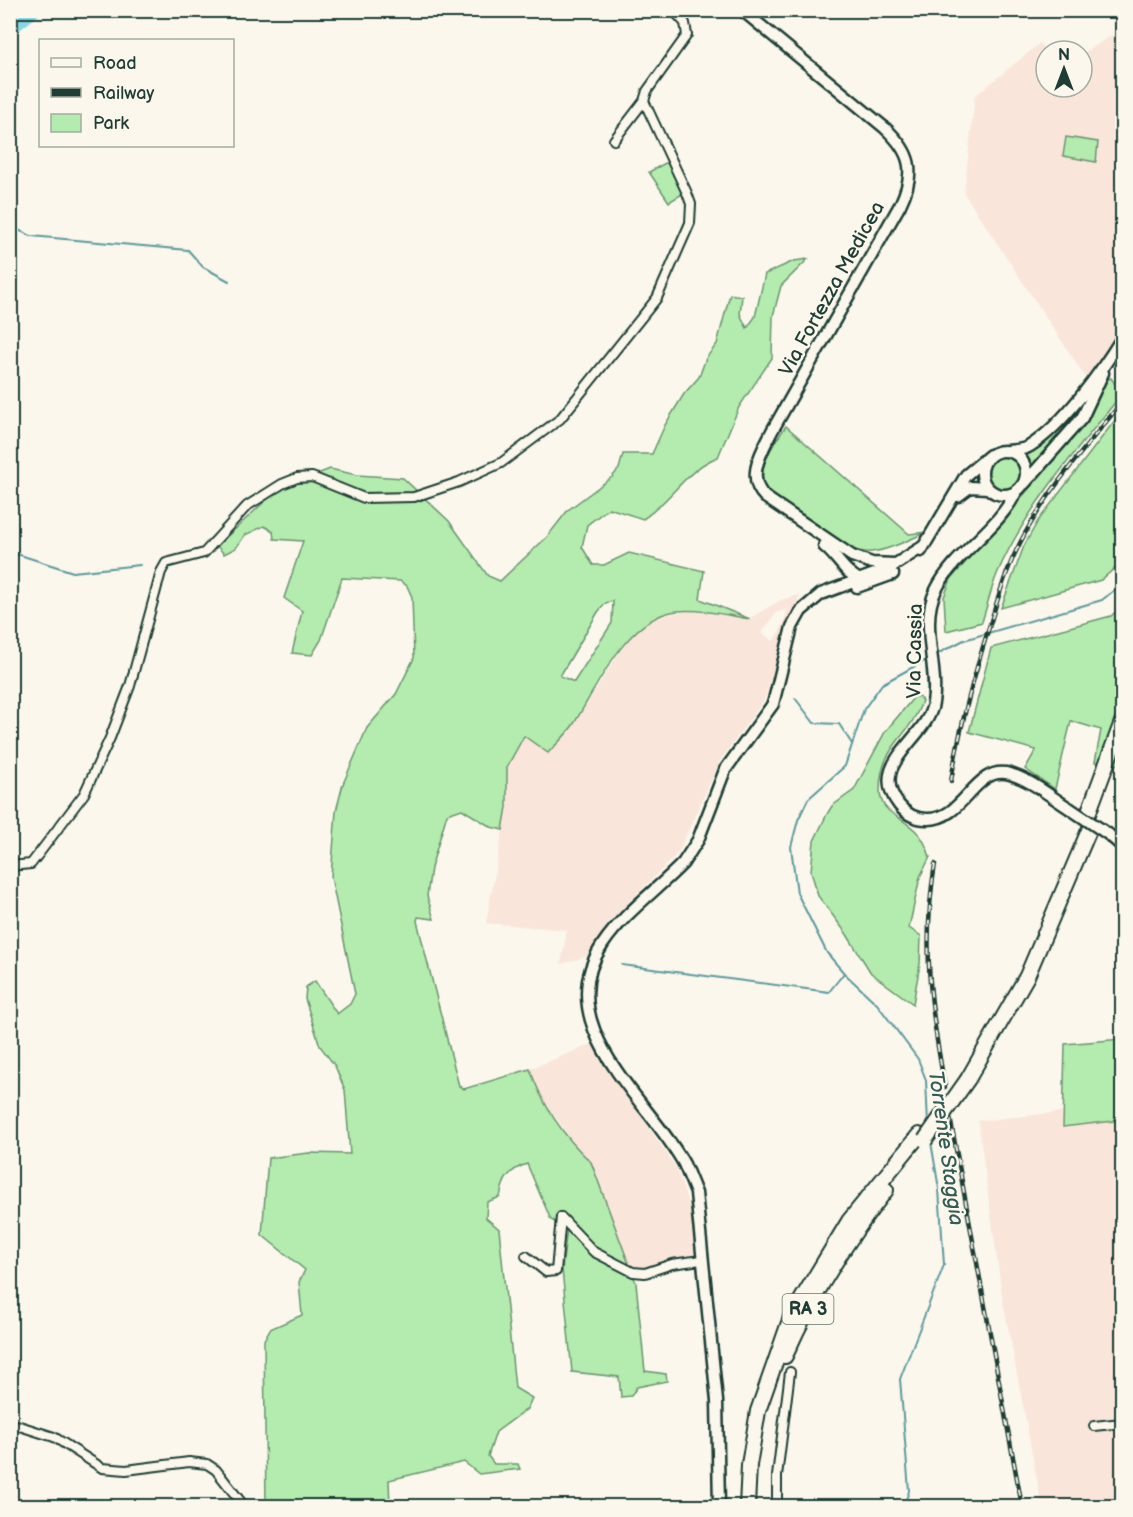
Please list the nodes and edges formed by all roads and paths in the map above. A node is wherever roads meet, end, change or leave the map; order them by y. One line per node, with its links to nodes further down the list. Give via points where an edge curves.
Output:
1 (673, 10): 3 (street, via 687,25 685,39)
2 (742, 10): 11 (main road, Via Fortezza Medicea, via 892,135 910,165 907,188 897,210 760,454 756,473)
3 (644, 100): 4 (street); 24 (street, via 687,193 692,213 657,298 560,419 501,463 414,497 364,498 312,477 297,478 248,506 204,553 166,563 130,686 84,794 31,864)
4 (614, 140)
5 (1122, 338): 6 (main road, Via Cassia)
6 (1106, 364): 7 (main road, Via Cassia, via 1033,444); 9 (main road, Via Cassia, via 1082,418)
7 (1008, 451): 8 (main road, Via Cassia); 9 (main road, via 1024,463 1026,470)
8 (990, 455): 10 (main road, via 981,474); 12 (main road, via 970,471)
9 (1020, 488): 10 (main road, via 1010,495); 13 (main road, Via Cassia)
10 (991, 491): 12 (main road, via 970,487); 13 (main road, via 996,510)
11 (760, 492): 14 (main road, via 769,507 830,550); 15 (main road, via 849,555)
12 (953, 500): 15 (main road, via 924,546)
13 (991, 524): 23 (main road, Via Cassia, bridge, via 954,565 932,599 933,706 926,723 898,754 892,767 892,790 902,809 913,816 935,819 959,806 987,777 1008,773 1069,808)
14 (842, 568): 16 (main road); 17 (main road)
15 (896, 568): 16 (main road); 18 (main road, via 818,602)
16 (858, 579): 17 (main road)
17 (838, 586): 18 (main road, via 806,605 793,624)
18 (789, 639): 19 (main road)
19 (780, 674): 25 (main road, via 765,704 714,776 689,843); 25 (main road, via 771,707 721,776 693,850)
20 (1122, 722): 22 (highway, RA 3)
21 (1122, 745): 22 (highway, RA 3)
22 (1089, 821): 26 (highway, RA 3, bridge, via 1026,976 965,1076)
23 (1122, 846)
24 (10, 866)
25 (659, 885): 28 (main road, via 602,945 589,977 588,1004 607,1057 683,1163 696,1193)
26 (922, 1137): 35 (highway, RA 3, via 849,1221 791,1317 758,1412); 36 (highway, RA 3, via 861,1222 799,1324 766,1413)
27 (526, 1256): 28 (street, via 546,1272 555,1270 561,1217 594,1252 635,1273)
28 (701, 1260): 34 (main road, via 717,1401)
29 (790, 1372): 37 (street)
30 (10, 1423): 33 (street, via 54,1437 102,1468 207,1464)
31 (1122, 1423): 32 (street)
32 (1094, 1426)
33 (244, 1506)
34 (719, 1506)
35 (747, 1506)
36 (754, 1506)
37 (777, 1506)

